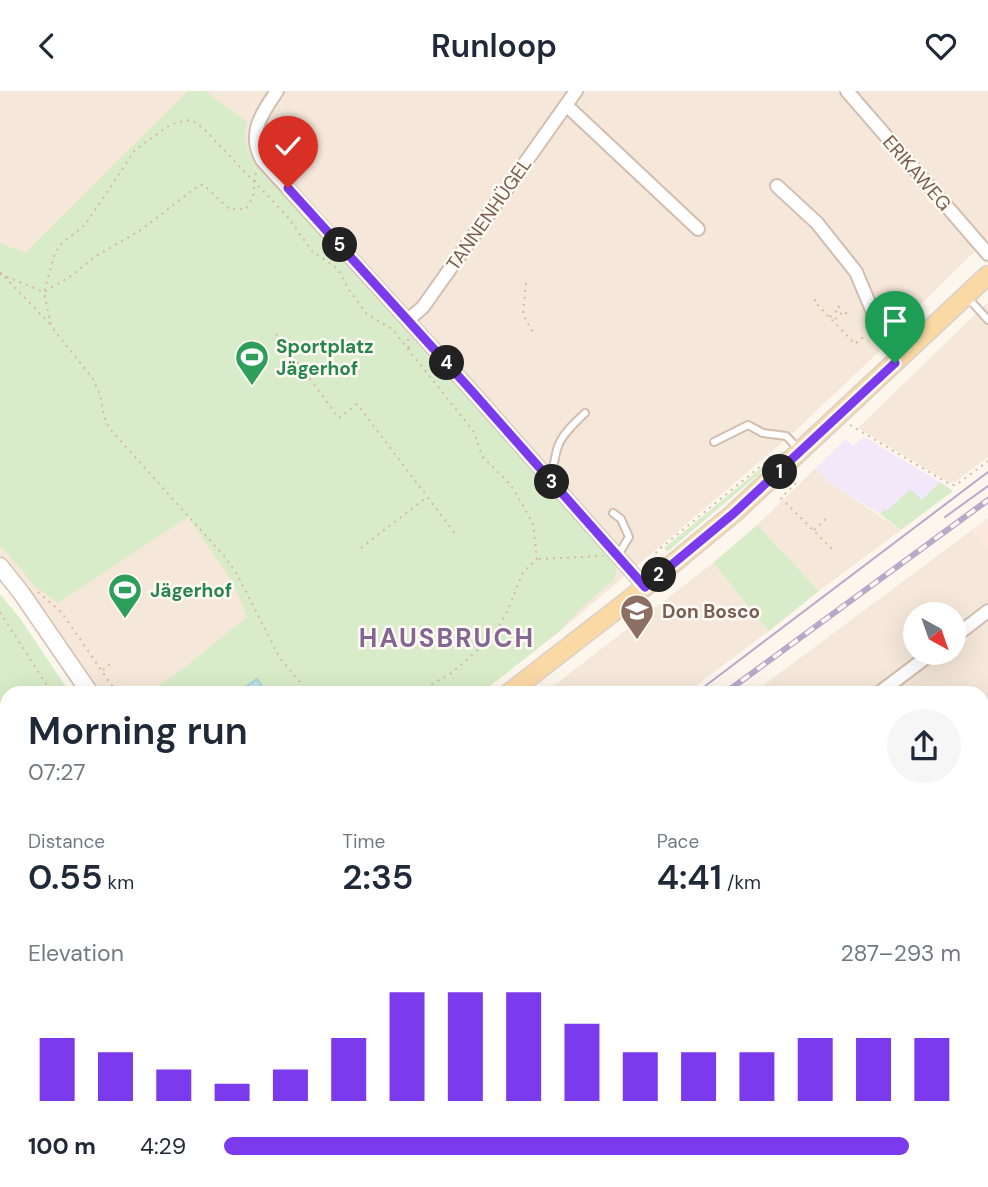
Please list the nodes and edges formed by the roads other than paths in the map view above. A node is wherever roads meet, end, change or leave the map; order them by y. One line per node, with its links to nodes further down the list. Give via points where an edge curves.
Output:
1 (277, 91): 10 (street, via 256,127 260,157)
2 (576, 91): 4 (street, TANNENHÜGEL)
3 (847, 91): 7 (street, ERIKAWEG)
4 (566, 105): 6 (street); 10 (street, TANNENHÜGEL, via 424,307)
5 (777, 186): 12 (street, via 817,223 856,272 883,336)
6 (698, 229)
7 (988, 254)
8 (988, 277): 9 (main road)
9 (966, 296): 11 (lane); 12 (main road)
10 (408, 320): 16 (street)
11 (988, 320)
12 (901, 358): 15 (main road)
13 (585, 413): 16 (lane, via 558,445)
14 (714, 442): 15 (lane, via 748,425 763,433 786,436)
15 (802, 451): 20 (main road)
16 (549, 479): 18 (street)
17 (613, 513): 18 (lane, via 629,537)
18 (618, 555): 20 (street)
19 (0, 566): 24 (main road)
20 (645, 587): 25 (main road)
21 (988, 611): 22 (street)
22 (966, 627)
23 (916, 665): 26 (street)
24 (85, 686)
25 (518, 686)
26 (888, 686)

